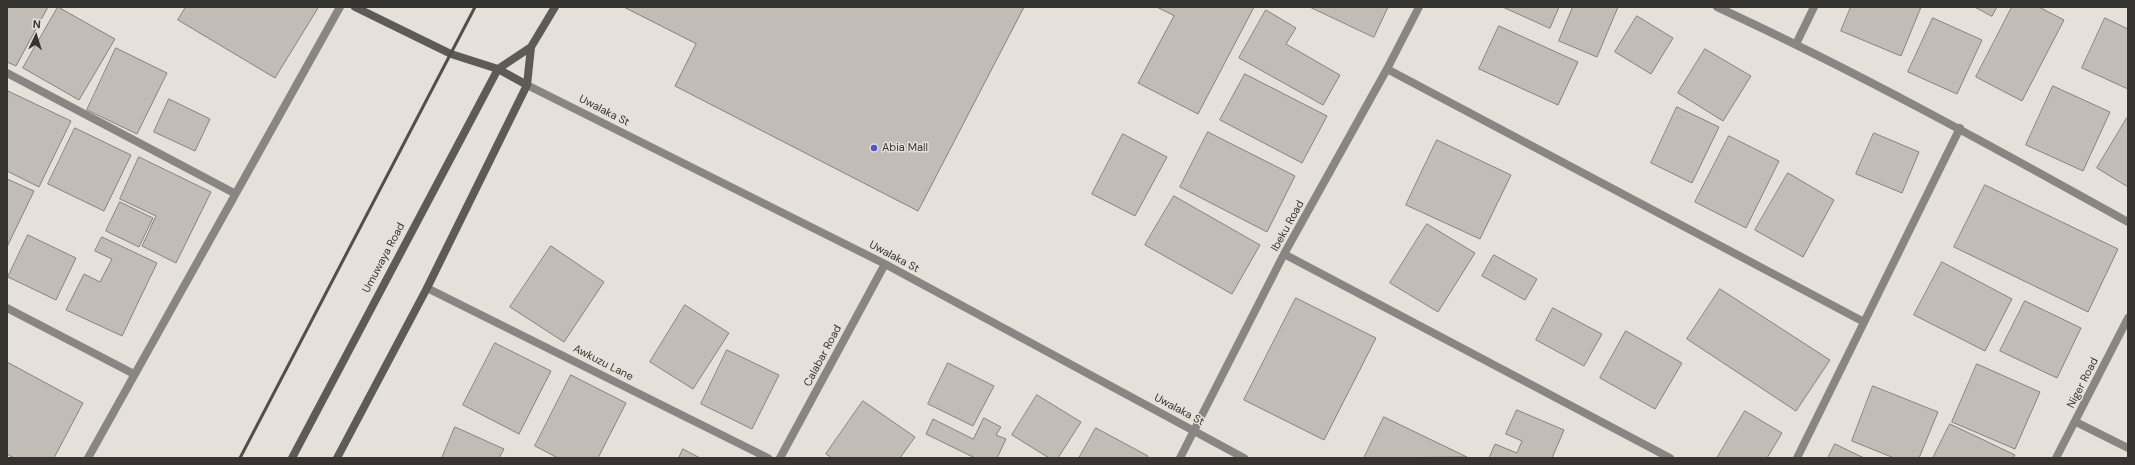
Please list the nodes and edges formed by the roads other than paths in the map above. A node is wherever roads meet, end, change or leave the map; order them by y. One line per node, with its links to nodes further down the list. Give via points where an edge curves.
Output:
1 (340, 7): 14 (street)
2 (355, 7): 9 (street, via 451,54)
3 (555, 7): 8 (street)
4 (1419, 7): 10 (street, Ibeku Road)
5 (1717, 7): 7 (street)
6 (1814, 7): 7 (street)
7 (1796, 44): 13 (street)
8 (531, 47): 9 (street); 12 (street)
9 (498, 69): 12 (street); 27 (street, Umuwaya Road)
10 (1387, 69): 16 (street, Ibeku Road); 21 (street)
11 (7, 72): 14 (street)
12 (528, 85): 17 (street, Uwalaka St); 18 (street)
13 (1960, 128): 15 (street); 21 (street)
14 (234, 193): 22 (street)
15 (2128, 222)
16 (1284, 254): 24 (street, Ibeku Road); 33 (street)
17 (885, 264): 24 (street, Uwalaka St); 30 (street, Calabar Road)
18 (427, 288): 28 (street); 29 (street, Awkuzu Lane)
19 (7, 308): 22 (street)
20 (2128, 318): 23 (street, Niger Road)
21 (1864, 322): 34 (street)
22 (134, 374): 26 (street)
23 (2076, 422): 25 (street); 35 (street, Niger Road)
24 (1194, 430): 31 (street, Ibeku Road); 32 (street, Uwalaka St)
25 (2128, 448)
26 (88, 458)
27 (292, 458)
28 (337, 458)
29 (768, 458)
30 (780, 458)
31 (1180, 458)
32 (1244, 458)
33 (1670, 458)
34 (1797, 458)
35 (2056, 458)

